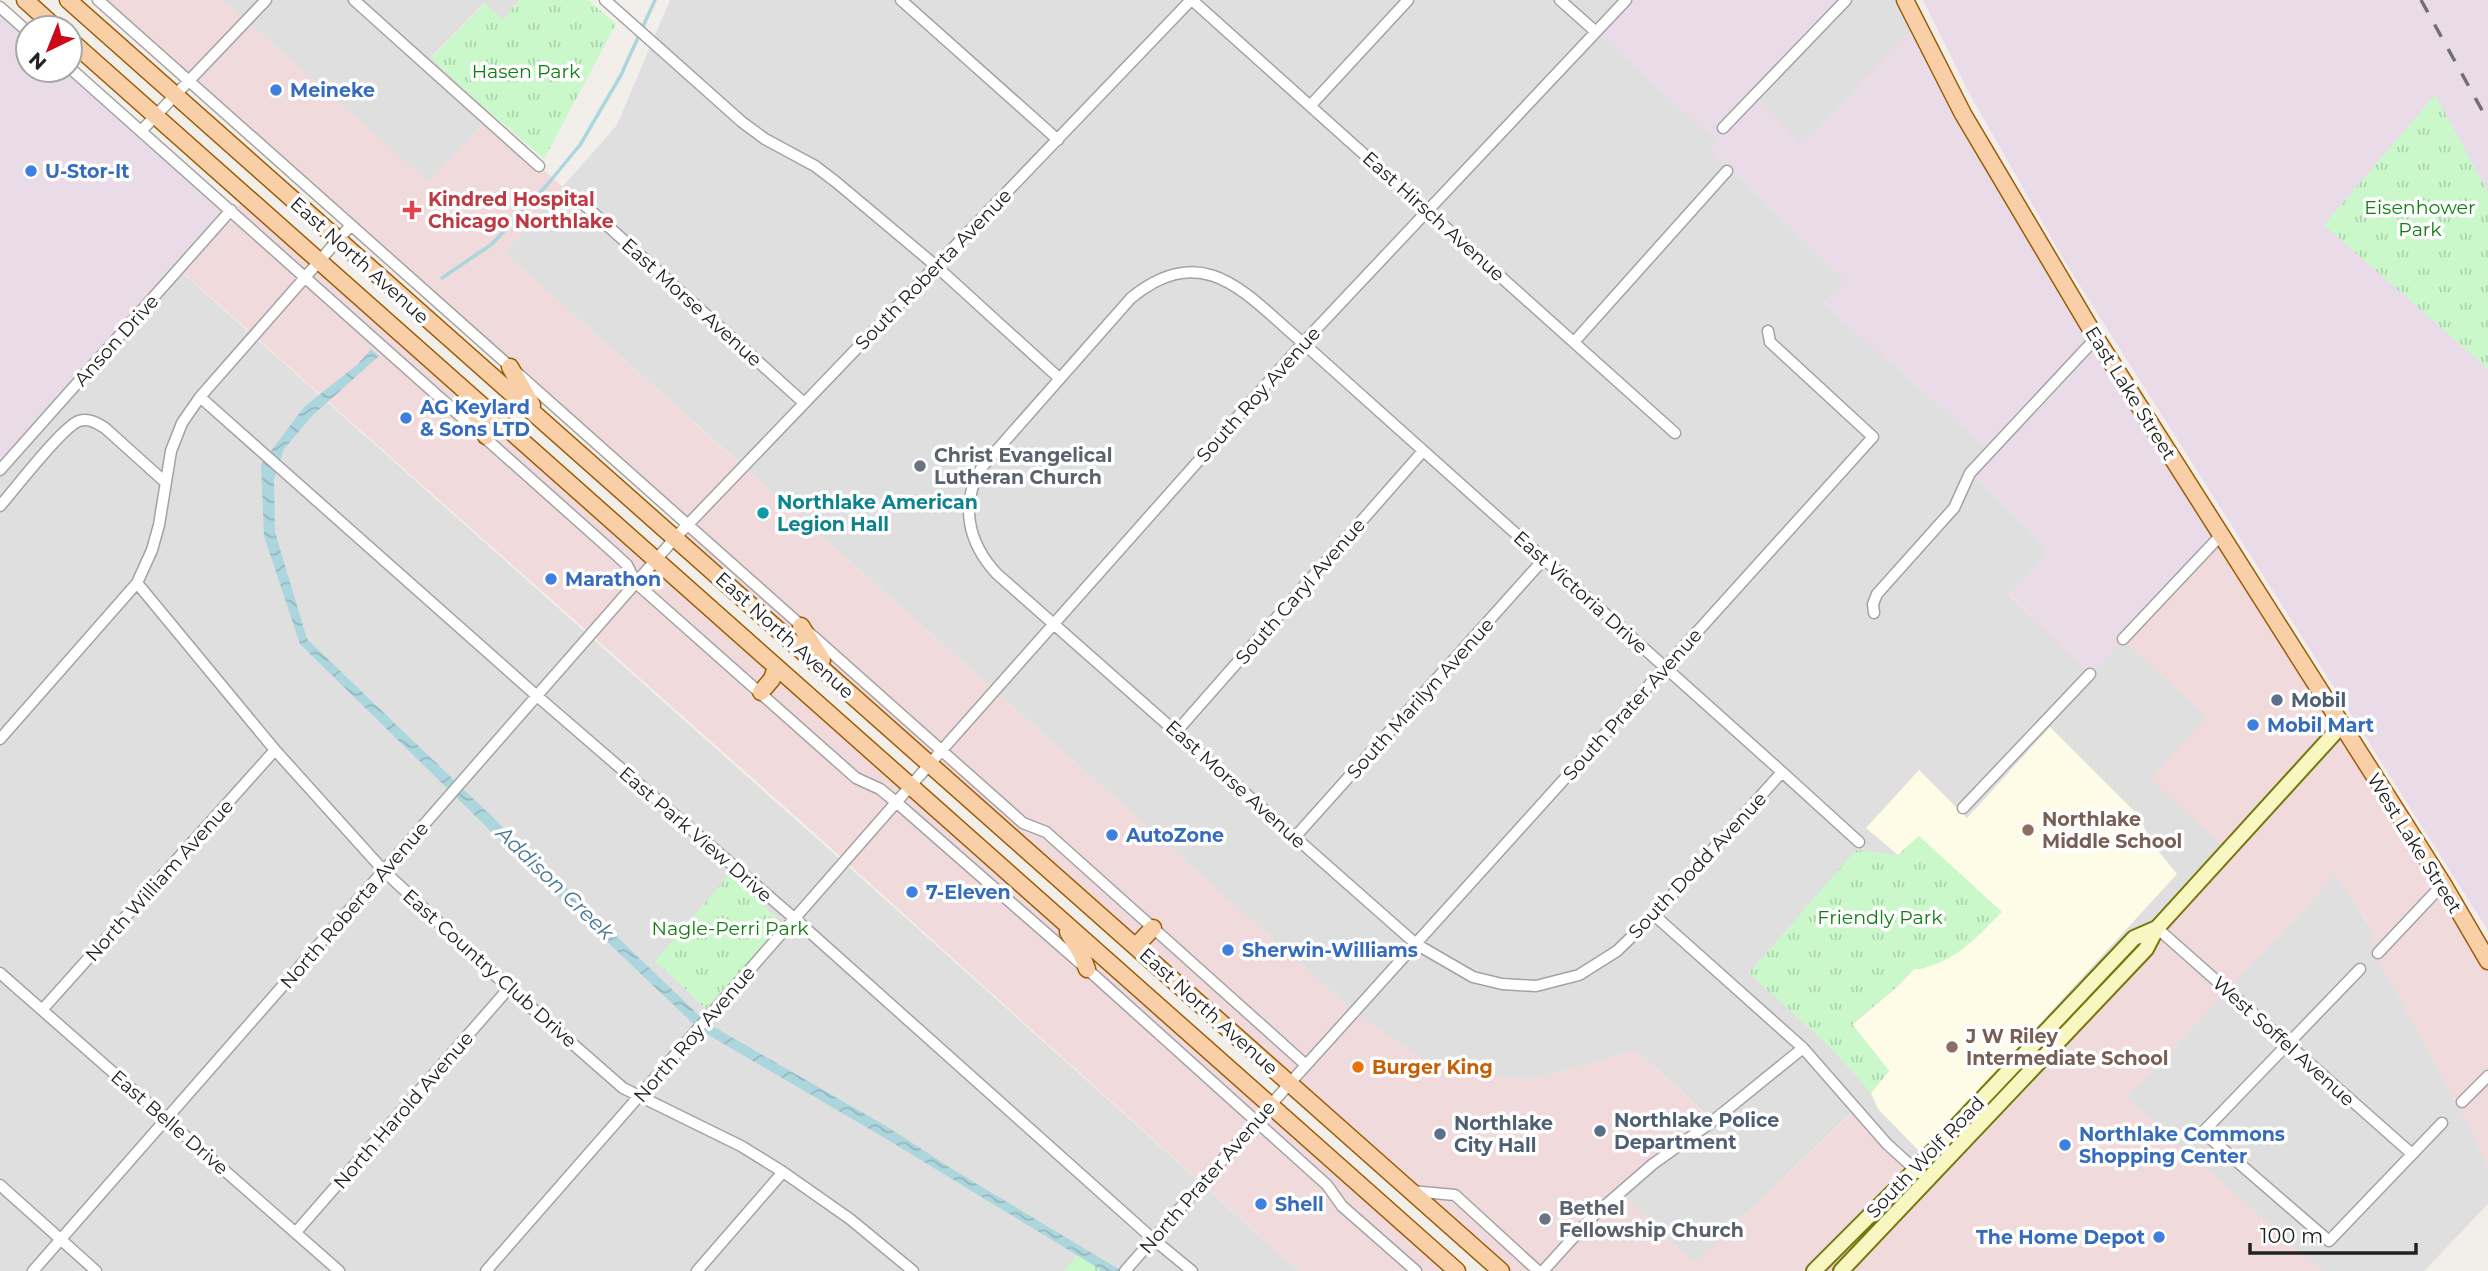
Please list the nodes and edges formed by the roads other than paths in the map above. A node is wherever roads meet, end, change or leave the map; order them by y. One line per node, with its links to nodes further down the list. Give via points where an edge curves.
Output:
1 (25, 0): 15 (main road)
2 (68, 0): 21 (main road, East North Avenue)
3 (98, 0): 20 (street, East North Avenue)
4 (266, 0): 20 (street)
5 (354, 0): 27 (street)
6 (605, 0): 35 (street, via 742,122 815,166)
7 (901, 0): 26 (street)
8 (1192, 0): 22 (street, East Hirsch Avenue); 26 (street, South Roberta Avenue)
9 (1408, 0): 22 (street)
10 (1560, 0): 17 (street)
11 (1626, 0): 17 (street, South Roy Avenue)
12 (1846, 0): 24 (street)
13 (1905, 0): 38 (main road, East Lake Street, via 1973,130)
14 (0, 8): 16 (street)
15 (40, 14)
16 (14, 20)
17 (1596, 32): 31 (street, South Roy Avenue)
18 (84, 53): 23 (main road, East North Avenue)
19 (84, 80): 25 (street)
20 (188, 81): 21 (street); 32 (street, East North Avenue)
21 (175, 95): 23 (street); 33 (main road, East North Avenue)
22 (1310, 106): 31 (street, East Hirsch Avenue)
23 (155, 116): 25 (street); 34 (main road, East North Avenue)
24 (1723, 128)
25 (142, 130): 30 (street)
26 (1058, 140): 35 (street, South Roberta Avenue)
27 (539, 166)
28 (1727, 171): 39 (street)
29 (579, 200): 45 (street, East Morse Avenue)
30 (231, 209): 36 (street); 50 (street, Anson Drive)
31 (1427, 210): 39 (street, East Hirsch Avenue); 40 (street, South Roy Avenue)
32 (351, 225): 33 (street); 41 (street, East North Avenue)
33 (338, 240): 34 (street); 46 (main road, East North Avenue)
34 (318, 262): 36 (street); 43 (main road, East North Avenue)
35 (936, 266): 42 (street); 45 (street, South Roberta Avenue)
36 (306, 276): 44 (street); 48 (street)
37 (1768, 331): 65 (street, South Prater Avenue, via 1770,342 1874,437)
38 (2096, 338): 54 (main road, East Lake Street); 60 (street, via 1970,473 1954,508 1882,586 1873,604)
39 (1574, 342): 47 (street, East Hirsch Avenue)
40 (1303, 343): 42 (street, East Victoria Drive, via 1235,286 1216,276 1181,273 1149,284 1131,298); 49 (street, East Victoria Drive); 62 (street, South Roy Avenue)
41 (510, 367): 46 (main road); 53 (street, East North Avenue)
42 (1059, 378): 62 (street, East Morse Avenue, via 982,467 968,508 971,533 983,557)
43 (452, 381): 48 (main road); 57 (main road, East North Avenue)
44 (200, 397): 51 (street, via 182,423); 69 (street, East Park View Drive)
45 (804, 404): 53 (street, South Roberta Avenue)
46 (540, 419): 55 (main road, East North Avenue)
47 (1675, 433)
48 (486, 436): 59 (street, via 627,565)
49 (1423, 451): 56 (street, East Victoria Drive); 71 (street, South Caryl Avenue)
50 (0, 470)
51 (165, 482): 52 (street, via 105,428 82,420 66,429); 58 (street, via 152,550)
52 (0, 506)
53 (688, 525): 55 (street, South Roberta Avenue); 61 (street, East North Avenue)
54 (2221, 535): 63 (street); 70 (main road, East Lake Street)
55 (675, 538): 57 (street, North Roberta Avenue); 67 (main road, East North Avenue)
56 (1544, 559): 65 (street, East Victoria Drive); 80 (street, South Marilyn Avenue)
57 (656, 560): 59 (street, North Roberta Avenue); 64 (main road, East North Avenue)
58 (136, 583): 72 (street); 73 (street, East Country Club Drive)
59 (636, 583): 68 (street); 69 (street, North Roberta Avenue)
60 (1874, 613)
61 (801, 626): 67 (main road); 74 (street, East North Avenue)
62 (1054, 626): 71 (street, East Morse Avenue); 74 (street, South Roy Avenue)
63 (2123, 639)
64 (776, 667): 68 (main road); 77 (main road, East North Avenue)
65 (1665, 667): 76 (street, East Victoria Drive); 89 (street, South Prater Avenue)
66 (2090, 674): 79 (street)
67 (837, 682): 75 (main road, East North Avenue)
68 (761, 692): 78 (street, via 856,778)
69 (537, 696): 82 (street, North Roberta Avenue); 86 (street, East Park View Drive)
70 (2341, 726): 83 (main road, West Lake Street); 88 (main road, South Wolf Road)
71 (1177, 731): 80 (street, East Morse Avenue)
72 (0, 739)
73 (275, 750): 82 (street, East Country Club Drive); 97 (street, North William Avenue)
74 (942, 750): 75 (street, South Roy Avenue); 87 (street, East North Avenue, via 1023,823 1046,832)
75 (929, 765): 77 (street, North Roy Avenue); 90 (main road, East North Avenue)
76 (1782, 772): 81 (street, East Victoria Drive); 84 (street, South Dodd Avenue)
77 (910, 786): 78 (street, North Roy Avenue); 85 (main road, East North Avenue)
78 (896, 802): 86 (street, North Roy Avenue); 93 (street)
79 (1963, 808)
80 (1295, 837): 89 (street, East Morse Avenue)
81 (1859, 842)
82 (384, 871): 96 (street, East Country Club Drive); 106 (street, North Roberta Avenue)
83 (2443, 884): 91 (street); 92 (main road, West Lake Street)
84 (1654, 915): 89 (street, South Dodd Avenue, via 1617,951 1579,975 1536,986 1473,977); 99 (street)
85 (1057, 916): 93 (main road); 105 (main road, East North Avenue)
86 (794, 918): 103 (street, North Roy Avenue); 116 (street, East Park View Drive)
87 (1153, 928): 90 (main road); 100 (street, East North Avenue)
88 (2157, 928): 98 (street, West Soffel Avenue); 111 (main road, South Wolf Road, via 2147,949)
89 (1416, 944): 100 (street, South Prater Avenue)
90 (1136, 946): 102 (main road, East North Avenue)
91 (2378, 953)
92 (2488, 961)
93 (1087, 969): 107 (street)
94 (2360, 969): 98 (street)
95 (0, 973): 97 (street, East Belle Drive)
96 (509, 988): 103 (street, East Country Club Drive); 114 (street, North Harold Avenue)
97 (42, 1010): 106 (street, East Belle Drive)
98 (2286, 1044): 109 (street, West Soffel Avenue); 109 (street, via 2203,1132 2329,1241)
99 (1803, 1048): 111 (street); 128 (street, via 1653,1164)
100 (1306, 1065): 102 (street, South Prater Avenue)
101 (2488, 1076): 104 (street)
102 (1290, 1083): 105 (street, North Prater Avenue); 113 (main road, East North Avenue)
103 (639, 1097): 110 (street, East Country Club Drive, via 741,1146); 121 (street, North Roy Avenue)
104 (2462, 1102)
105 (1270, 1105): 107 (street, North Prater Avenue); 126 (main road, East North Avenue)
106 (166, 1119): 114 (street, East Belle Drive); 115 (street, North Roberta Avenue)
107 (1257, 1121): 116 (street, North Prater Avenue); 125 (street)
108 (2442, 1123): 109 (street)
109 (2412, 1154)
110 (783, 1172): 122 (street); 123 (street, East Country Club Drive)
111 (1920, 1175): 129 (main road, South Wolf Road); 130 (main road, South Wolf Road)
112 (0, 1185): 115 (street)
113 (1411, 1191): 127 (main road, East North Avenue); 128 (street, via 1455,1195)
114 (296, 1232): 120 (street, East Belle Drive)
115 (61, 1240): 118 (street, North Roberta Avenue); 119 (street)
116 (1153, 1240): 117 (street, North Prater Avenue); 124 (street, East Park View Drive)
117 (1127, 1268)
118 (33, 1271)
119 (96, 1271)
120 (339, 1271)
121 (486, 1271)
122 (697, 1271)
123 (913, 1271)
124 (1192, 1271)
125 (1416, 1271)
126 (1457, 1271)
127 (1501, 1271)
128 (1540, 1271)
129 (1814, 1271)
130 (1841, 1271)

